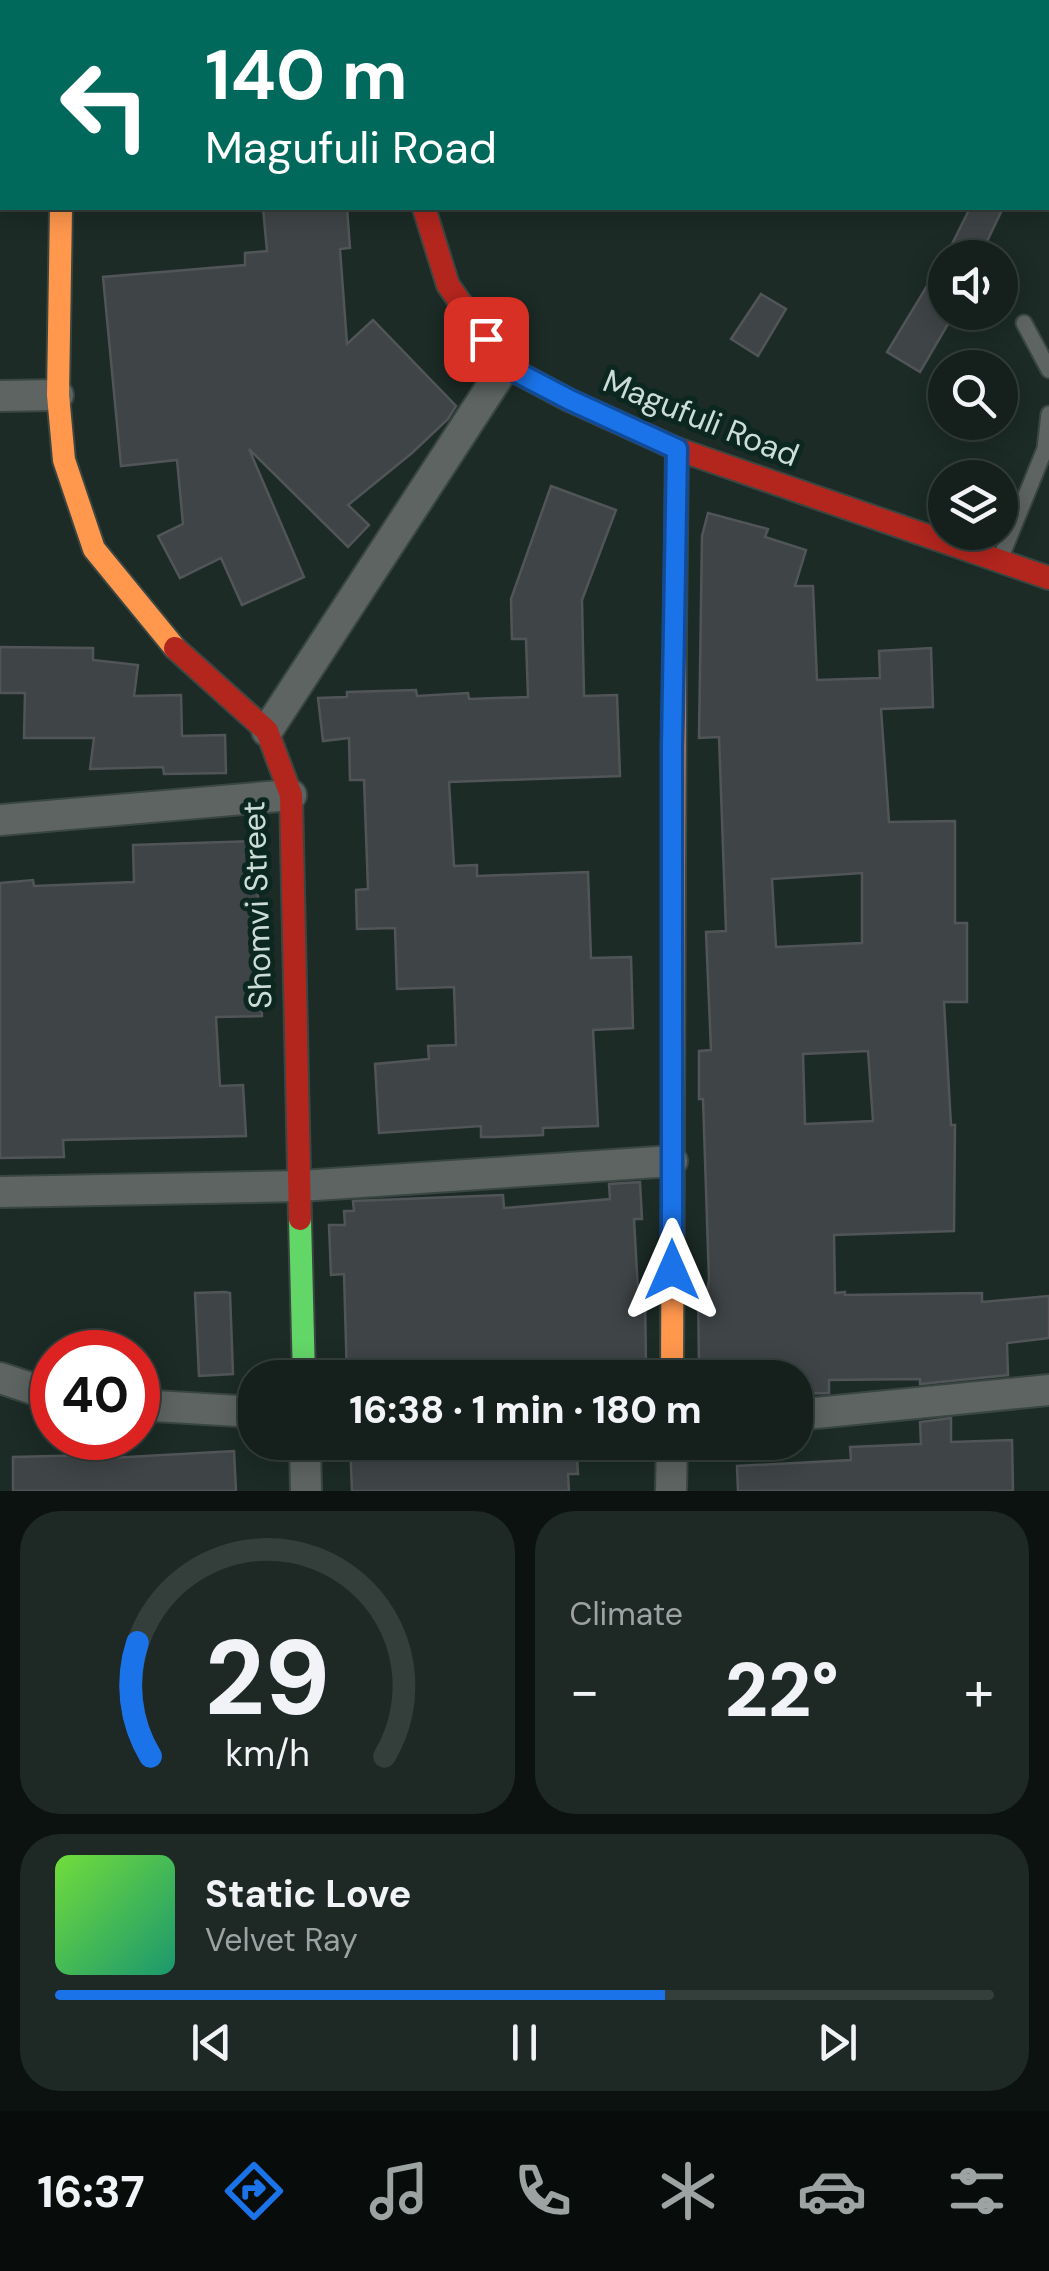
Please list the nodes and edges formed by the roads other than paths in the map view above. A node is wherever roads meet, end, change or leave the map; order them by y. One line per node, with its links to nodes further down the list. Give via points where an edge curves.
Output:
1 (61, 210): 6 (street, Shomvi Street)
2 (425, 210): 4 (street, Magufuli Road, via 448,285)
3 (1024, 322): 5 (lane)
4 (505, 366): 9 (street, Magufuli Road); 12 (street)
5 (1049, 370)
6 (58, 395): 7 (street); 12 (street, Shomvi Street, via 64,460 94,548 181,656)
7 (0, 396)
8 (1049, 414): 10 (lane, via 1045,449)
9 (677, 449): 10 (street, Magufuli Road); 15 (street)
10 (999, 561): 11 (street, Magufuli Road)
11 (1049, 578)
12 (267, 732): 13 (street, Shomvi Street)
13 (291, 795): 14 (street); 16 (street, Shomvi Street)
14 (0, 820)
15 (672, 1162): 16 (street); 19 (street)
16 (301, 1186): 17 (street); 18 (street, Shomvi Street)
17 (0, 1192)
18 (304, 1360)
19 (672, 1360)
20 (0, 1378): 21 (street)
21 (30, 1388)
22 (1049, 1390): 25 (street)
23 (160, 1406): 24 (street)
24 (238, 1411)
25 (813, 1413)
26 (305, 1460): 28 (street)
27 (672, 1460): 29 (street)
28 (306, 1491)
29 (672, 1491)

